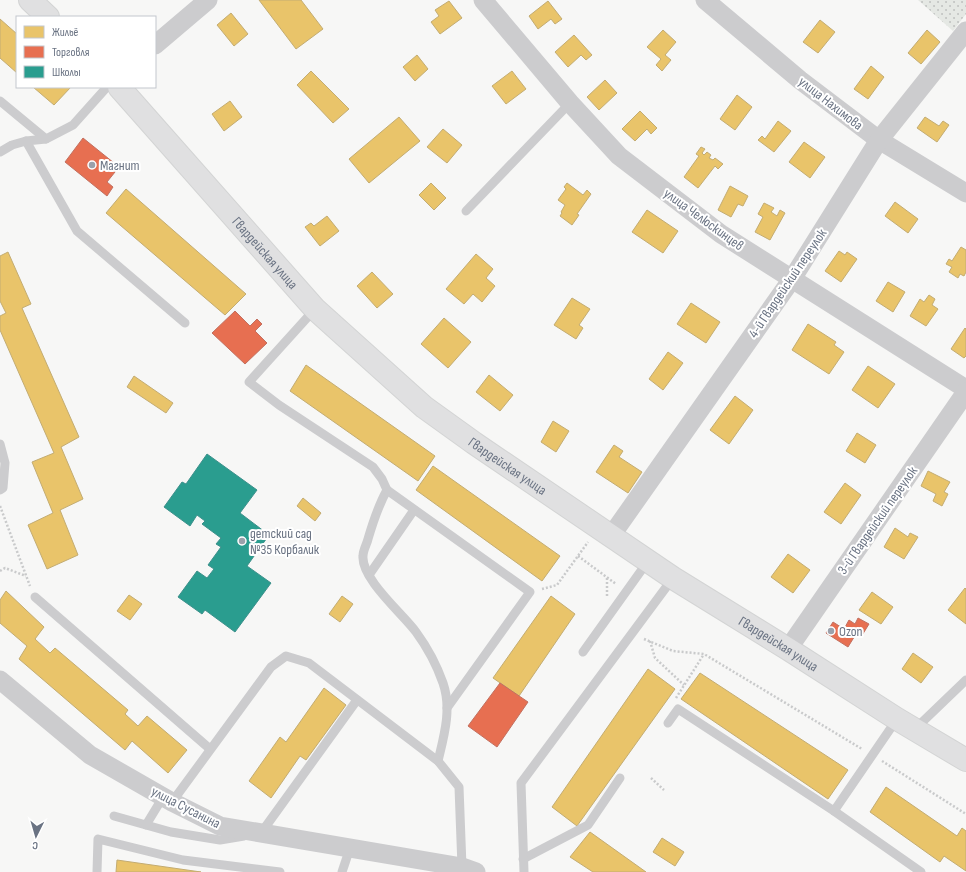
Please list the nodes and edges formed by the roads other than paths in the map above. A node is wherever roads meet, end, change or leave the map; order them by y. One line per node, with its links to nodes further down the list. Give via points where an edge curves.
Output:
1 (30, 0): 5 (main road)
2 (208, 0): 7 (street)
3 (483, 0): 11 (street, улица Челюскинцев)
4 (705, 0): 13 (street, улица Нахимова, via 800,80)
5 (47, 16)
6 (963, 38): 13 (street, 4-й Гвардейский переулок)
7 (156, 44)
8 (106, 88): 12 (lane, via 73,125)
9 (120, 88): 19 (main road, Гвардейская улица)
10 (0, 100): 12 (lane)
11 (570, 103): 17 (lane); 18 (street, улица Челюскинцев, via 619,156 721,234)
12 (46, 139): 14 (lane)
13 (879, 140): 16 (street, улица Нахимова); 18 (street, 4-й Гвардейский переулок)
14 (26, 141): 15 (lane); 20 (lane, via 76,231)
15 (0, 152)
16 (966, 193)
17 (466, 211)
18 (792, 279): 21 (street, улица Челюскинцев); 26 (street, 4-й Гвардейский переулок)
19 (315, 309): 24 (lane, via 249,382 279,406 373,467); 26 (main road, Гвардейская улица, via 424,407)
20 (185, 323)
21 (966, 390): 31 (street, 3-й Гвардейский переулок)
22 (0, 444): 23 (lane, via 5,463 4,488)
23 (0, 490)
24 (387, 490): 25 (lane); 28 (lane, via 379,504 363,557)
25 (414, 510): 28 (lane); 36 (lane, via 530,592)
26 (605, 532): 27 (main road, Гвардейская улица)
27 (648, 561): 29 (main road, Гвардейская улица); 32 (lane)
28 (369, 575): 36 (lane, via 382,595 416,632 430,655 444,684)
29 (673, 578): 31 (main road, Гвардейская улица); 49 (lane, via 521,783)
30 (34, 597): 39 (lane)
31 (788, 649): 38 (main road, Гвардейская улица)
32 (583, 652)
33 (0, 680): 43 (street, улица Сусанина, via 90,755)
34 (966, 680): 38 (lane)
35 (358, 700): 39 (lane, via 309,663 286,656 271,667); 41 (lane); 47 (lane)
36 (447, 708): 41 (lane, via 447,722)
37 (668, 722): 44 (lane, via 678,709)
38 (906, 724): 40 (main road, Гвардейская улица); 44 (lane, via 872,755)
39 (210, 749): 43 (lane)
40 (966, 760)
41 (438, 761): 50 (lane, via 459,787)
42 (620, 778): 49 (lane, via 588,825)
43 (167, 800): 46 (lane); 47 (street, улица Сусанина, via 220,826)
44 (834, 811): 55 (lane)
45 (114, 816): 46 (lane)
46 (146, 825): 47 (lane, via 220,840)
47 (261, 833): 48 (street, улица Сусанина)
48 (350, 848): 50 (street, улица Сусанина); 53 (lane)
49 (523, 859): 54 (lane)
50 (469, 869)
51 (96, 872): 52 (lane, via 98,840 183,860)
52 (280, 872)
53 (342, 872)
54 (524, 872)
55 (921, 872)

